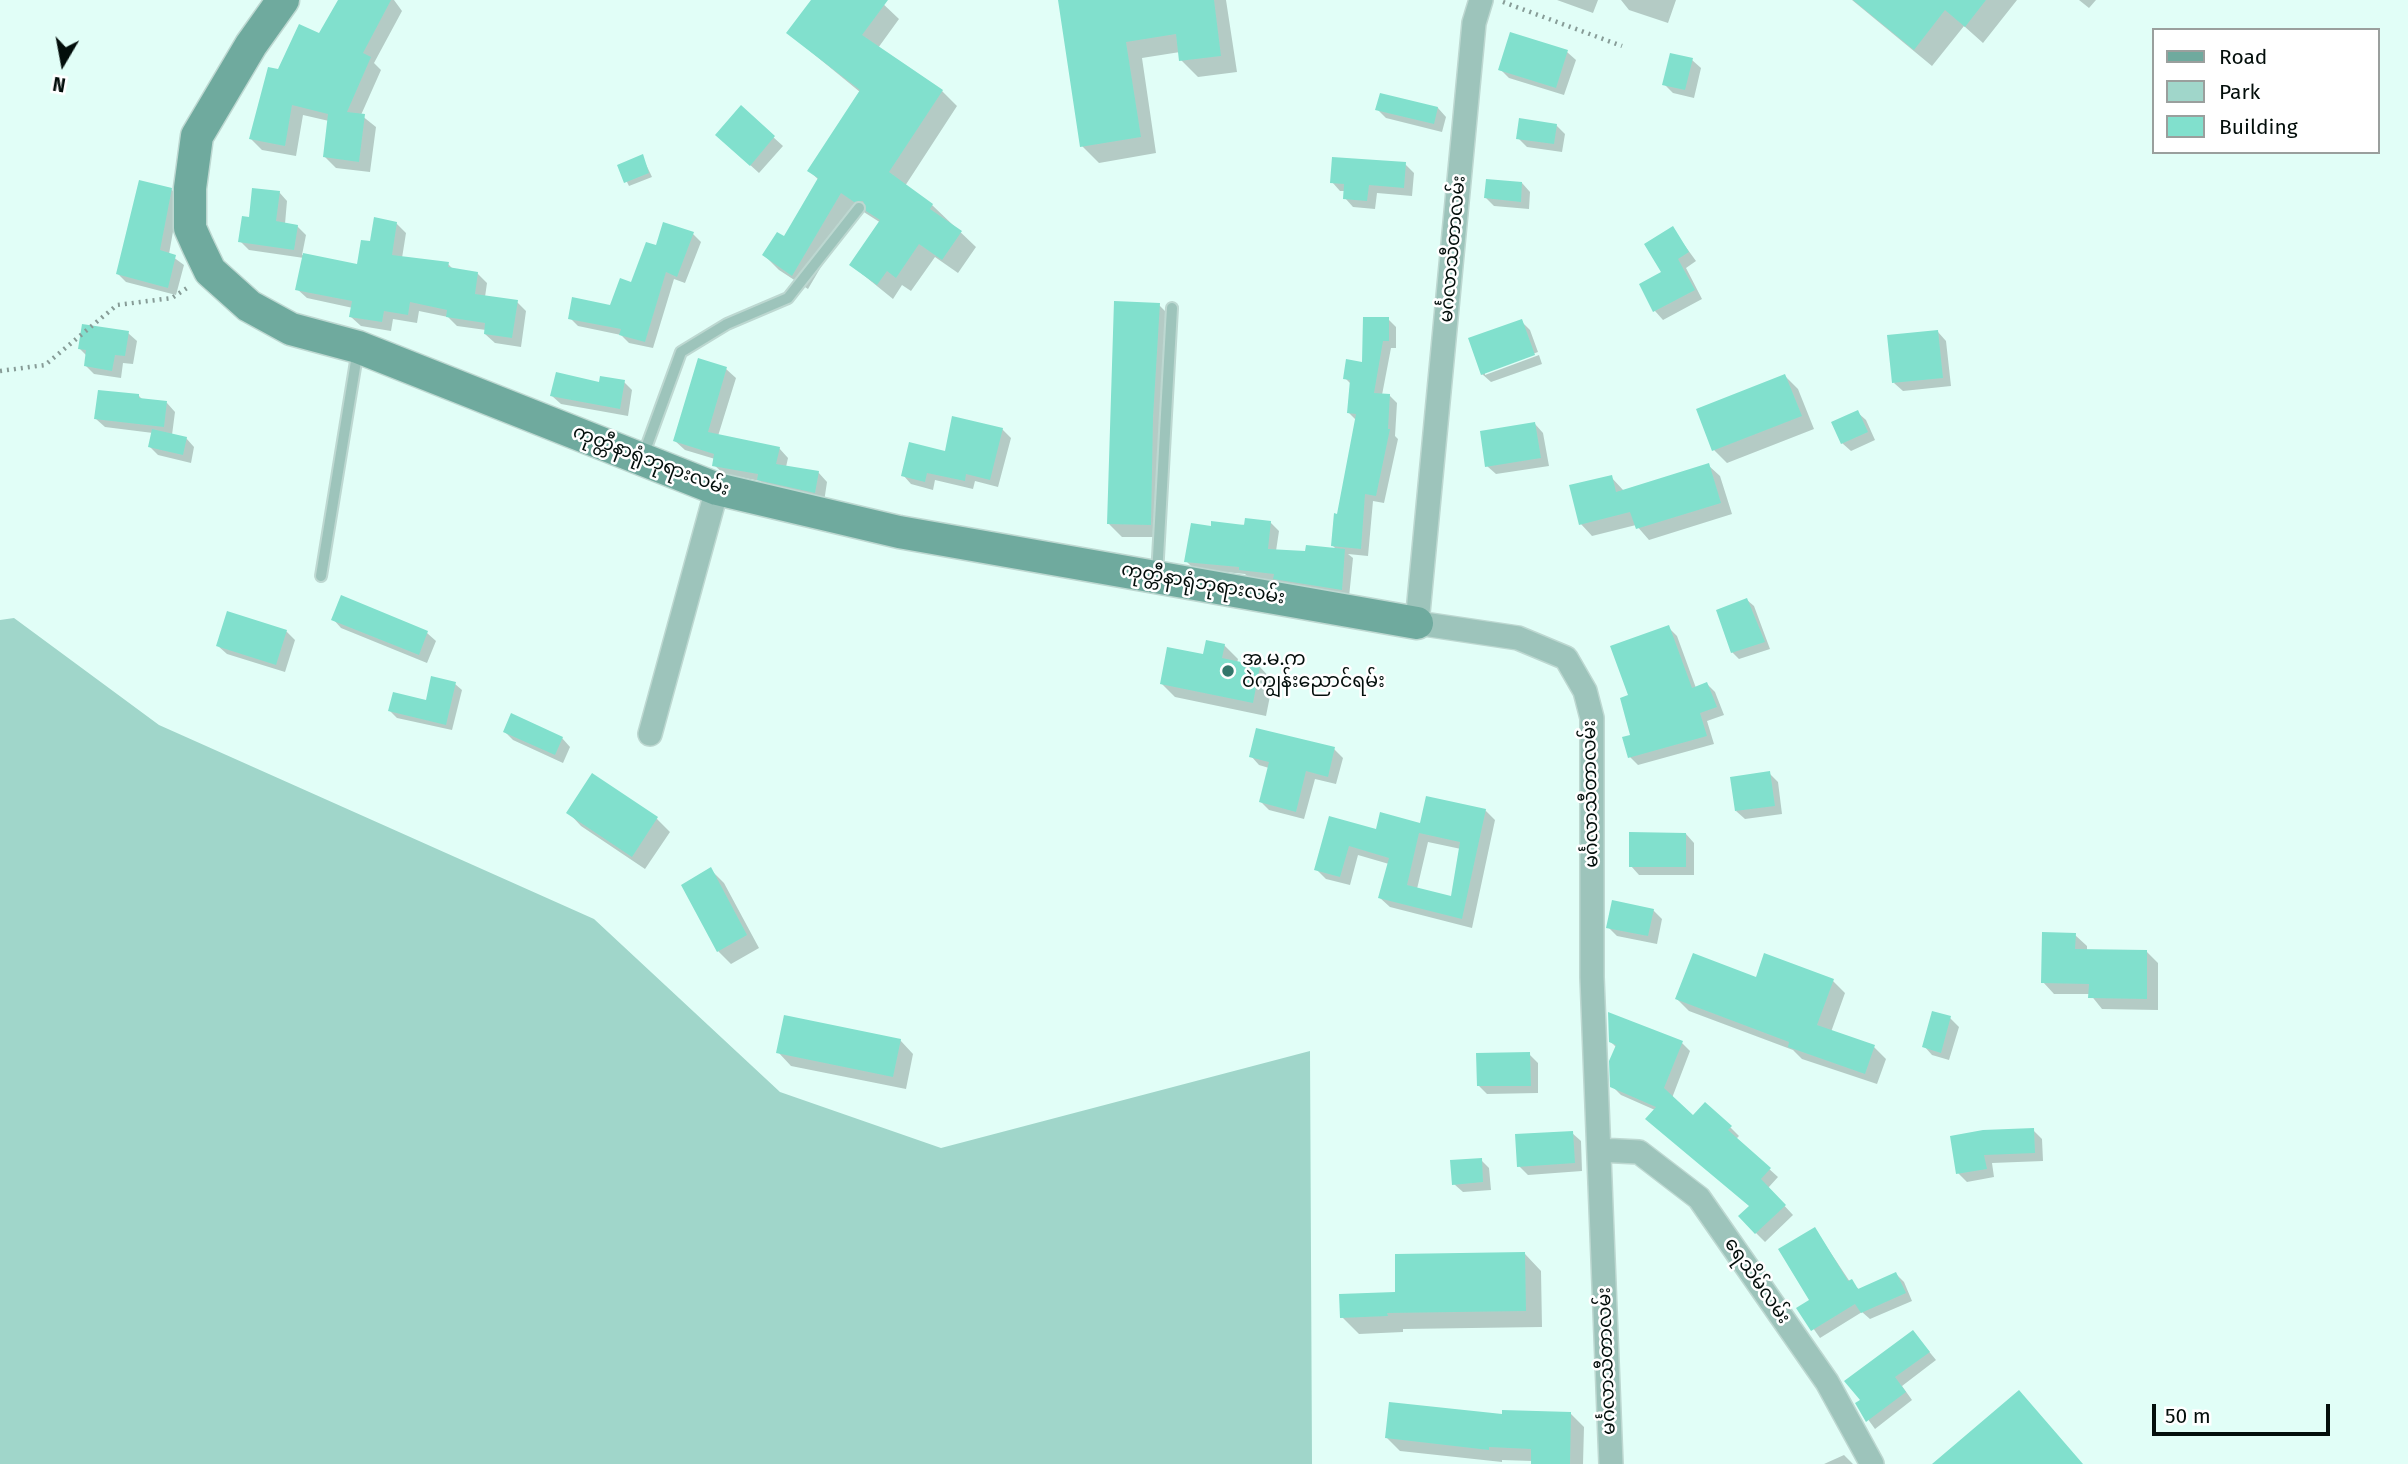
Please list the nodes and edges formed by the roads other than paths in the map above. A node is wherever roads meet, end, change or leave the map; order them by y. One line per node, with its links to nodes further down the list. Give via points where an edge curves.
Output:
1 (283, 0): 5 (street, ကုတ္တီနာရုံဘုရားလမ်း, via 197,136 190,228 210,271 249,306 291,329)
2 (1481, 0): 10 (street, မင်္ဂလာသီတာလမ်း, via 1474,23)
3 (859, 208): 6 (lane, via 788,298 727,324 681,352)
4 (1172, 308): 8 (lane)
5 (358, 347): 6 (street, ကုတ္တီနာရုံဘုရားလမ်း); 9 (lane)
6 (642, 458): 7 (street, ကုတ္တီနာရုံဘုရားလမ်း)
7 (717, 489): 8 (street, ကုတ္တီနာရုံဘုရားလမ်း, via 899,533); 11 (street)
8 (1157, 575): 10 (street, ကုတ္တီနာရုံဘုရားလမ်း)
9 (321, 576)
10 (1417, 623): 12 (street, မင်္ဂလာသီတာလမ်း, via 1518,638 1566,658 1585,691 1592,718 1592,977)
11 (650, 734)
12 (1599, 1150): 13 (street, မင်္ဂလာသီတာလမ်း); 14 (street, ရေသိမ်လမ်း, via 1639,1152 1699,1198 1827,1382)
13 (1611, 1464)
14 (1872, 1464)

